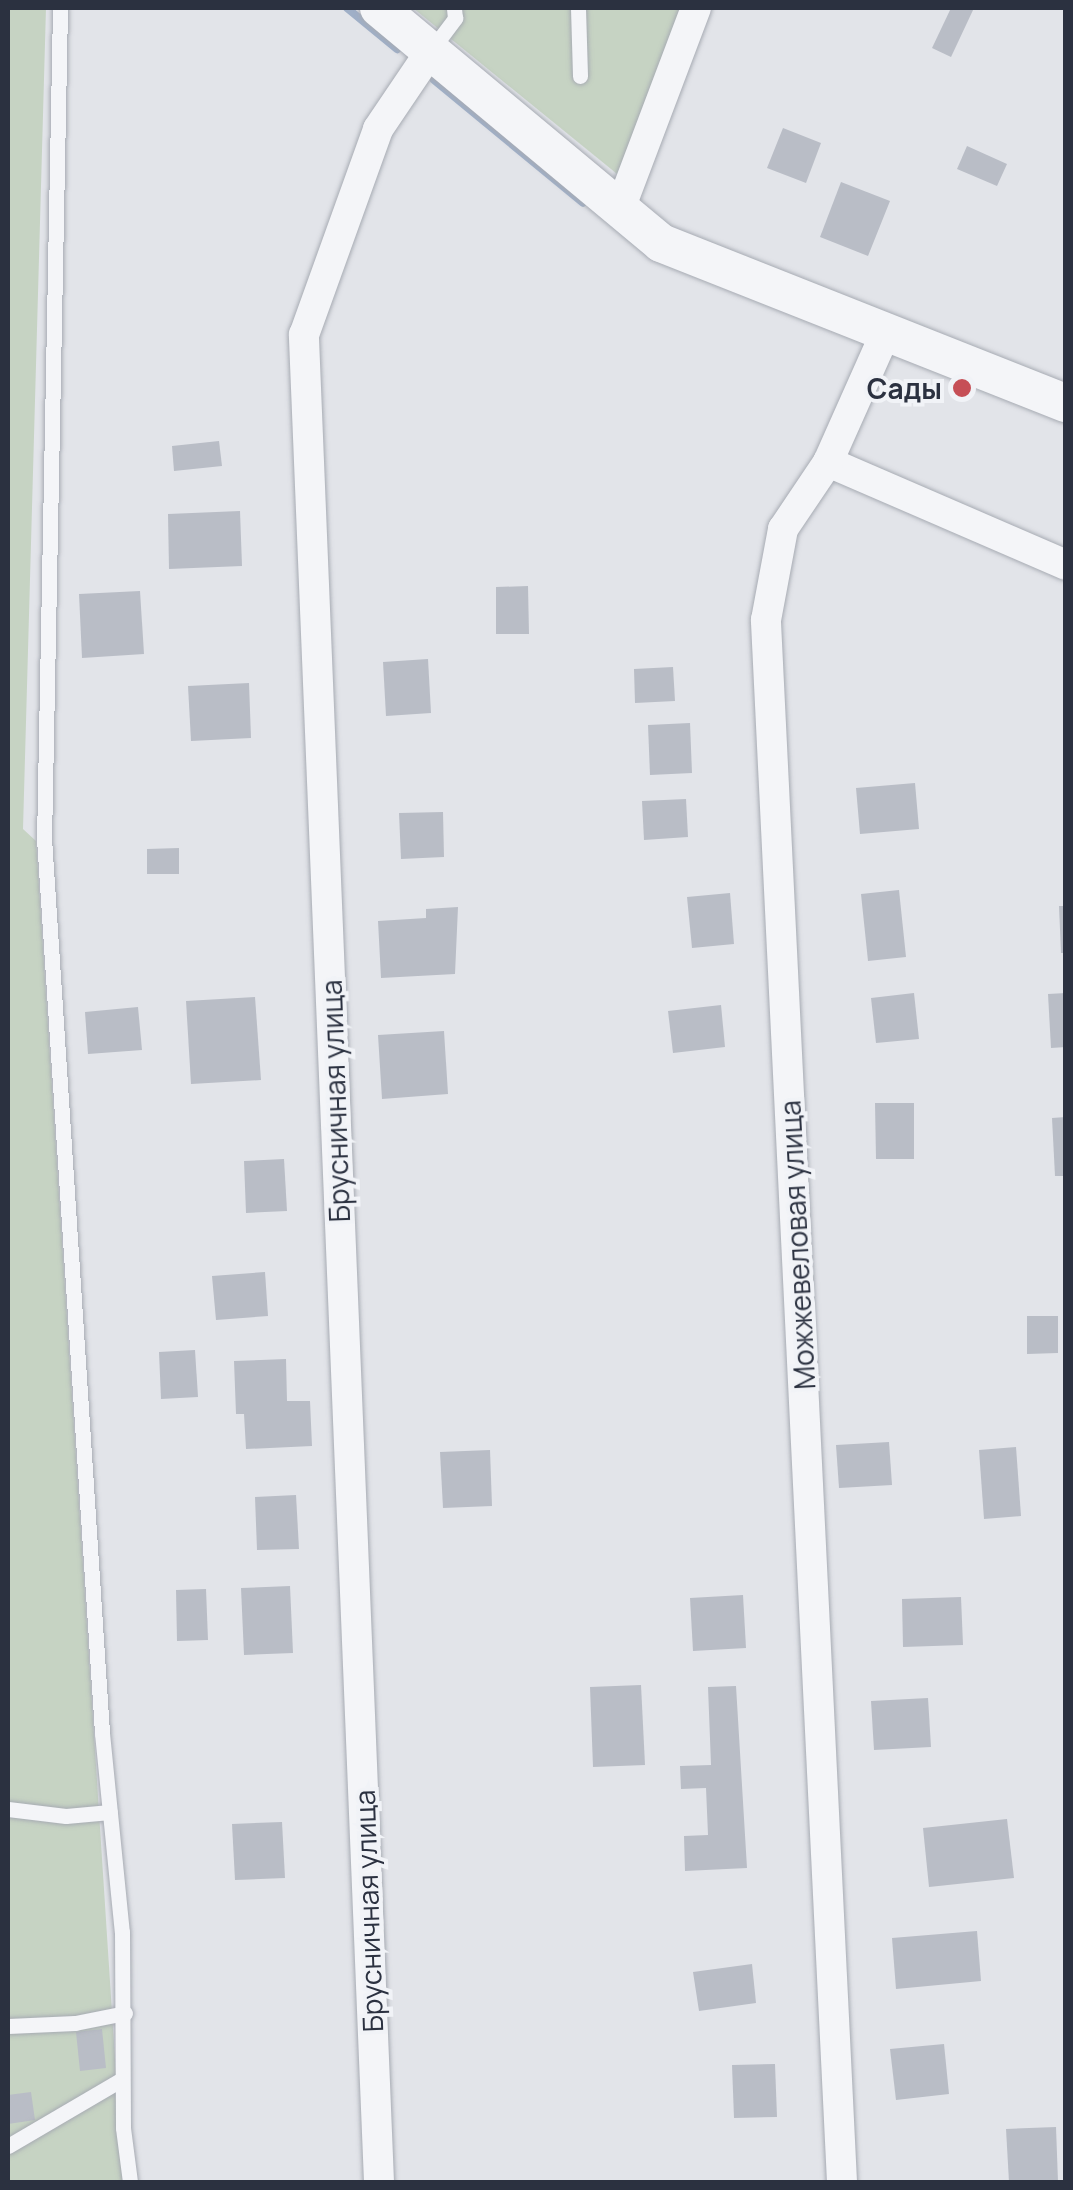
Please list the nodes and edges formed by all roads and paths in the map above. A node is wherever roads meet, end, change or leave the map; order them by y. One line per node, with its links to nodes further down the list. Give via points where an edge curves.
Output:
1 (60, 8): 14 (lane, via 44,838)
2 (379, 8): 6 (street)
3 (454, 8): 6 (lane)
4 (578, 8): 7 (lane)
5 (696, 8): 8 (street)
6 (432, 49): 8 (street); 20 (street, Брусничная улица, via 378,129 304,335)
7 (580, 76)
8 (620, 209): 9 (street, via 661,243)
9 (884, 334): 10 (street); 11 (street, Можжевеловая улица)
10 (1066, 403)
11 (828, 462): 12 (street); 21 (street, Можжевеловая улица, via 783,529 766,620)
12 (1066, 565)
13 (8, 1809): 14 (lane, via 66,1816)
14 (110, 1812): 15 (lane)
15 (125, 2012): 16 (lane, via 76,2024); 17 (lane)
16 (8, 2026)
17 (122, 2079): 18 (lane); 19 (lane)
18 (8, 2146)
19 (130, 2182)
20 (379, 2182)
21 (842, 2182)

